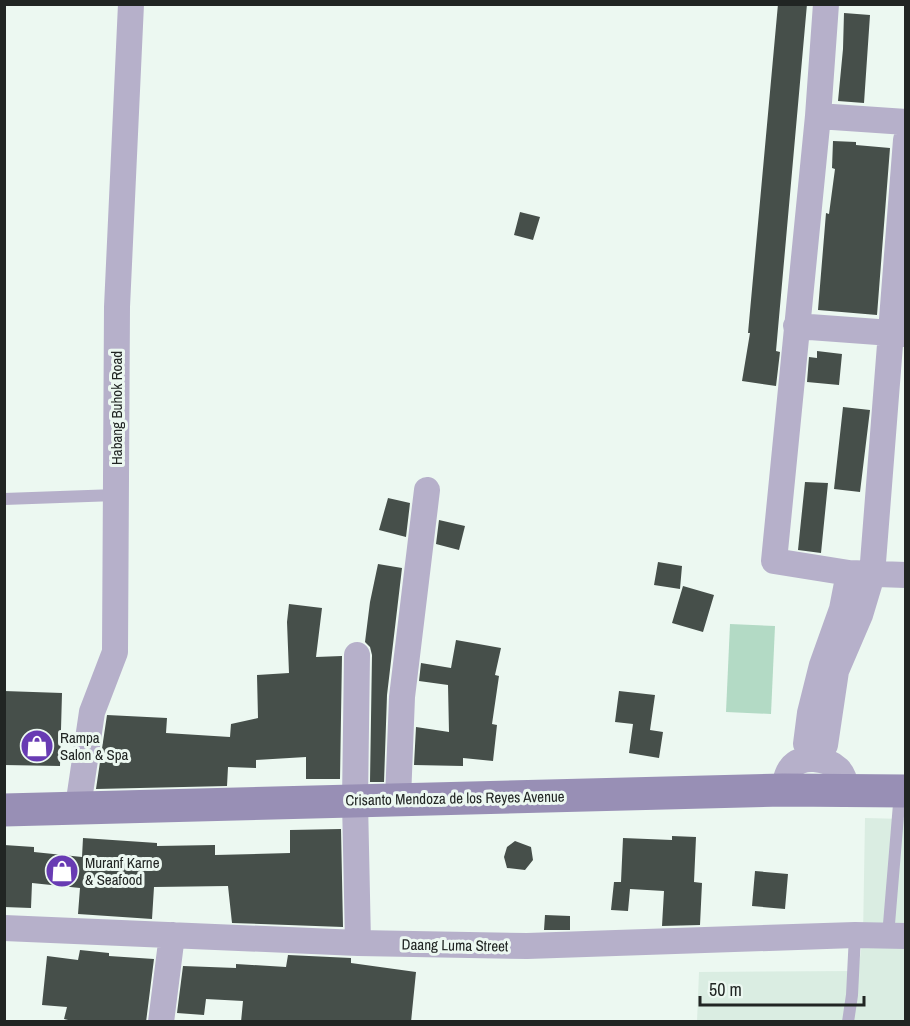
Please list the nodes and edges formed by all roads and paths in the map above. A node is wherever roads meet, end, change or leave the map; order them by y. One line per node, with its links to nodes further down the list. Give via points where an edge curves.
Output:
1 (131, 4): 9 (street, Habang Buhok Road, via 117,307)
2 (826, 4): 3 (street)
3 (818, 116): 4 (street); 6 (street)
4 (906, 122)
5 (906, 140): 7 (street)
6 (796, 326): 7 (street); 11 (street, via 774,561)
7 (898, 334): 11 (street)
8 (427, 490): 18 (street, via 402,697)
9 (116, 495): 10 (lane); 20 (street, Habang Buhok Road, via 115,652 92,712)
10 (4, 499)
11 (861, 574): 12 (street); 14 (street, via 860,615 836,670 825,745)
12 (906, 575)
13 (357, 655): 19 (street)
14 (814, 759): 15 (street, via 792,767); 16 (street, via 830,762 839,770)
15 (783, 790): 16 (main road, Crisanto Mendoza de los Reyes Avenue); 18 (main road, Crisanto Mendoza de los Reyes Avenue)
16 (847, 791): 17 (main road, Crisanto Mendoza de los Reyes Avenue)
17 (903, 791): 25 (lane)
18 (398, 799): 19 (main road, Crisanto Mendoza de los Reyes Avenue)
19 (355, 801): 20 (main road, Crisanto Mendoza de los Reyes Avenue); 26 (street)
20 (78, 807): 21 (main road, Crisanto Mendoza de los Reyes Avenue)
21 (4, 810)
22 (4, 928): 23 (street, Daang Luma Street)
23 (172, 935): 26 (street, Daang Luma Street); 27 (street)
24 (855, 935): 25 (street, Daang Luma Street); 26 (street, Daang Luma Street, via 526,946); 28 (lane)
25 (897, 936)
26 (358, 943)
27 (161, 1022)
28 (848, 1022)

